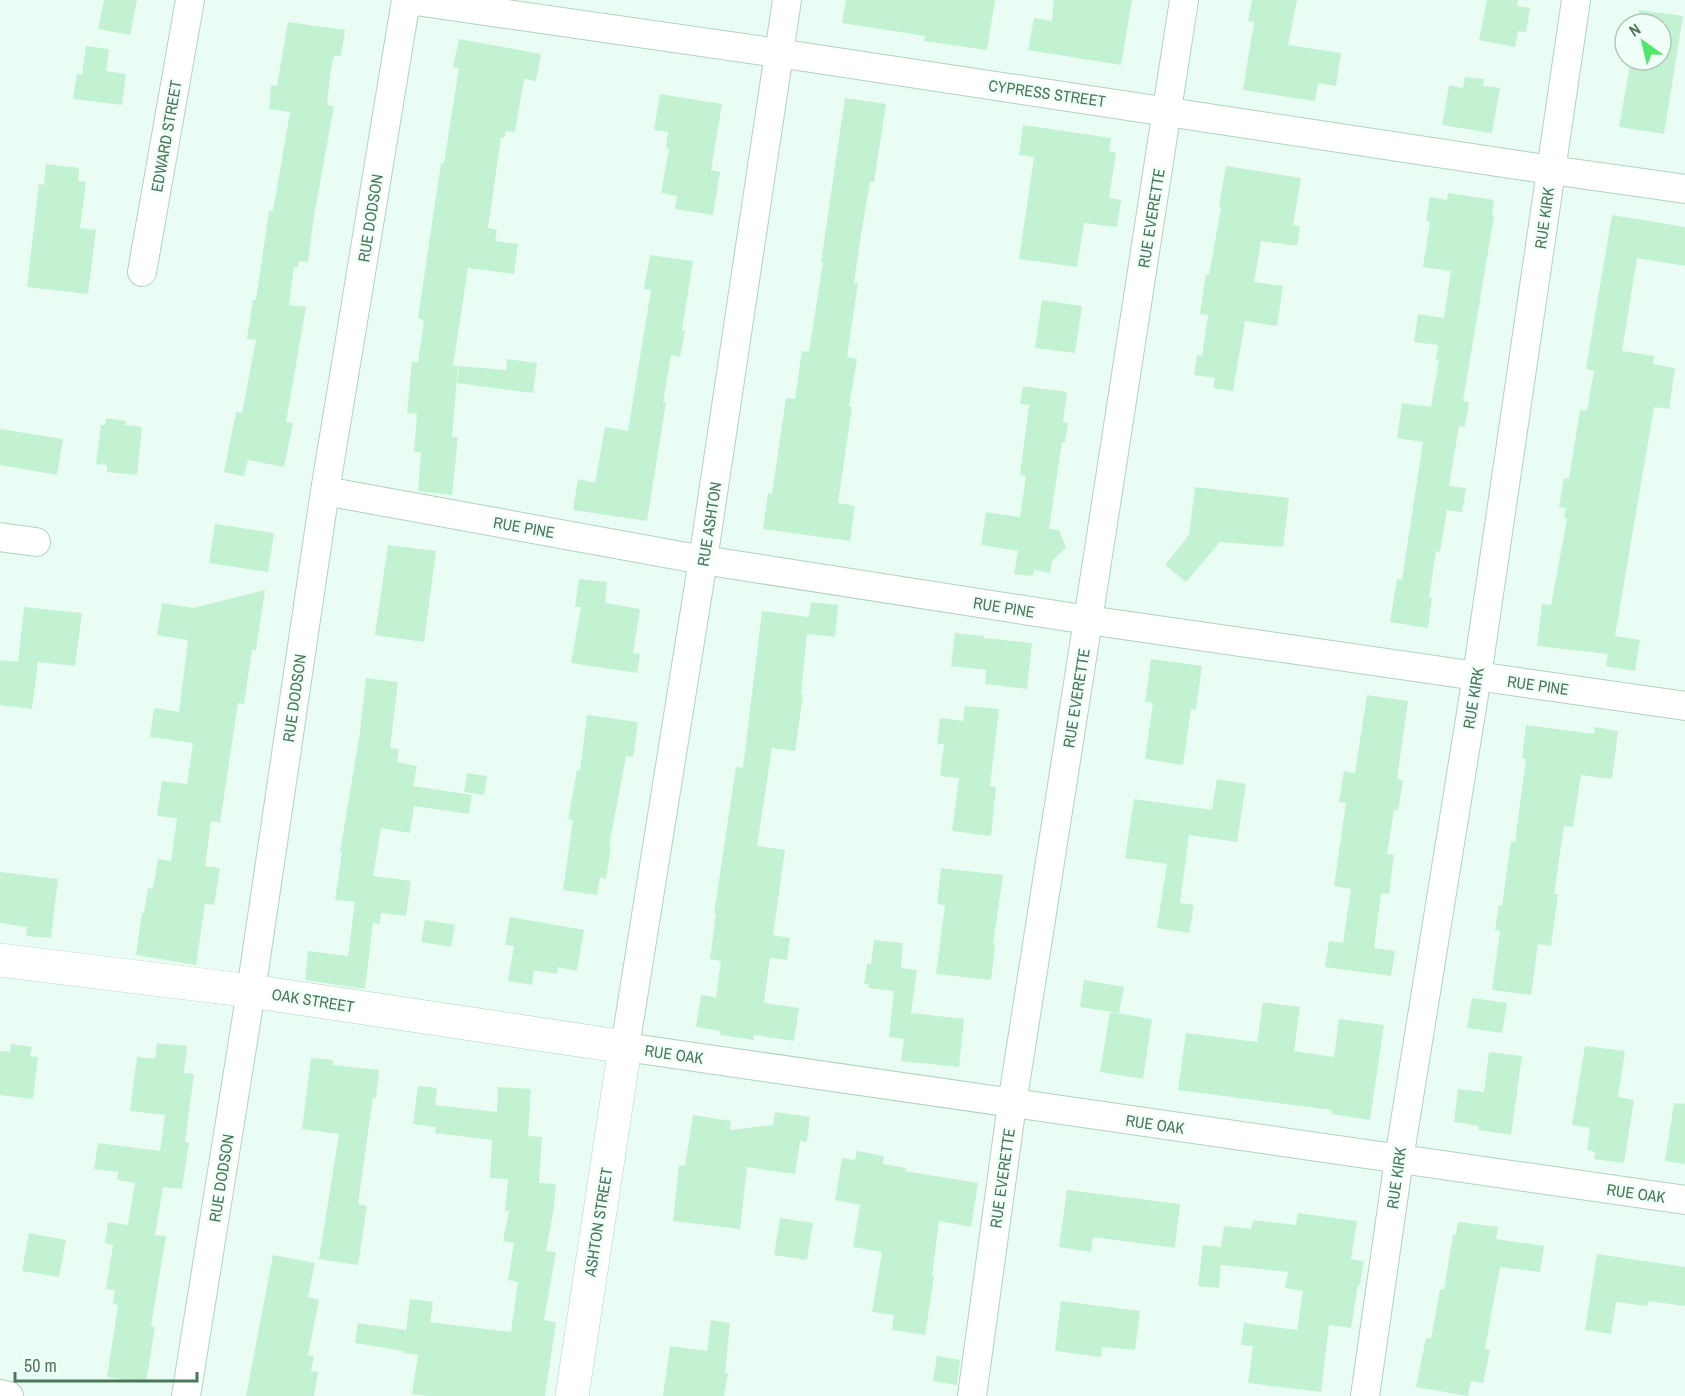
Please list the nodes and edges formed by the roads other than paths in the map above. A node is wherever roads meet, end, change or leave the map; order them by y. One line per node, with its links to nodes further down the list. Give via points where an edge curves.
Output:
1 (190, 0): 10 (street, EDWARD STREET)
2 (408, 0): 6 (street, CYPRESS STREET); 11 (street, RUE DODSON)
3 (787, 0): 6 (street, RUE ASHTON)
4 (1184, 0): 7 (street, RUE EVERETTE)
5 (1576, 0): 8 (street, RUE KIRK)
6 (778, 53): 7 (street, CYPRESS STREET); 14 (street, RUE ASHTON)
7 (1168, 111): 8 (street, CYPRESS STREET); 15 (street, RUE EVERETTE)
8 (1551, 170): 9 (street, CYPRESS STREET); 16 (street, RUE KIRK)
9 (1685, 189)
10 (142, 272)
11 (325, 490): 14 (street, RUE PINE); 19 (street, RUE DODSON)
12 (0, 537): 13 (street)
13 (36, 542)
14 (704, 560): 15 (street, RUE PINE); 20 (street, RUE ASHTON)
15 (1089, 620): 16 (street, RUE PINE); 21 (street, RUE EVERETTE)
16 (1477, 676): 17 (street, RUE PINE); 22 (street, RUE KIRK)
17 (1685, 706)
18 (0, 960): 19 (main road, OAK STREET)
19 (251, 991): 20 (main road, OAK STREET); 26 (street, RUE DODSON)
20 (625, 1047): 21 (street, RUE OAK); 27 (main road, ASHTON STREET)
21 (1011, 1104): 22 (street, RUE OAK); 28 (street, RUE EVERETTE)
22 (1399, 1159): 23 (street, RUE OAK); 29 (street, RUE KIRK)
23 (1685, 1200)
24 (0, 1394): 25 (street)
25 (9, 1396)
26 (186, 1396)
27 (572, 1396)
28 (972, 1396)
29 (1365, 1396)

